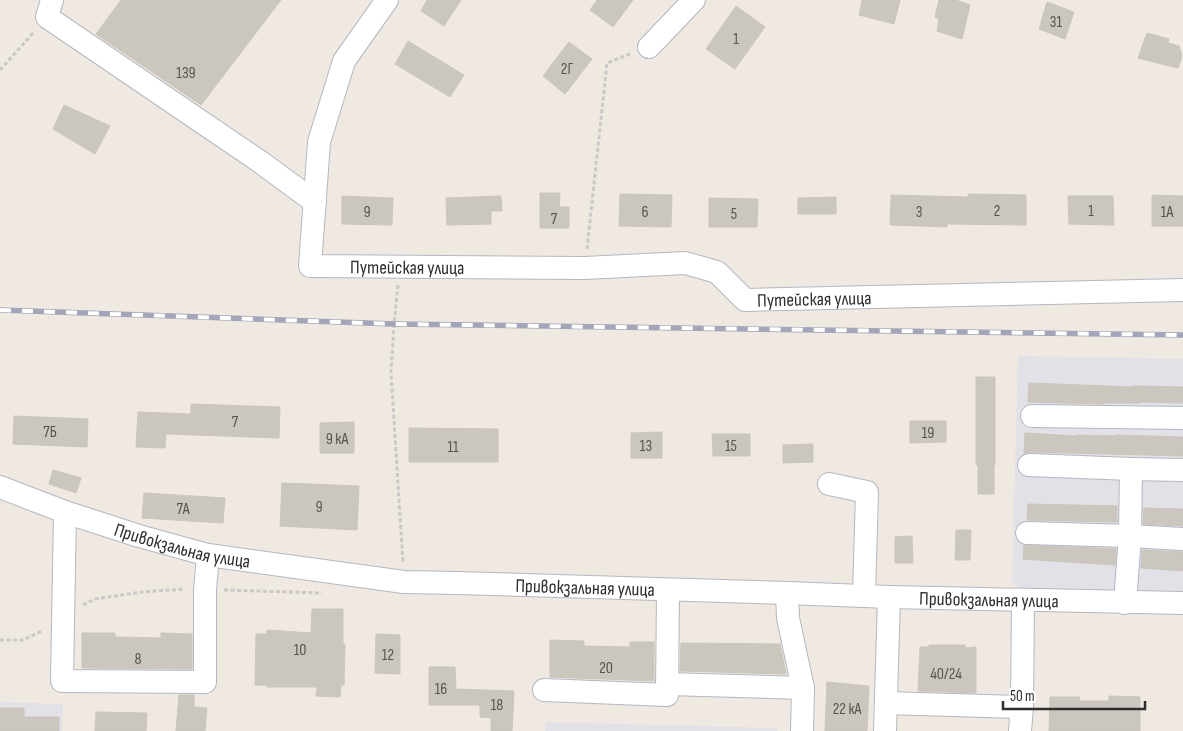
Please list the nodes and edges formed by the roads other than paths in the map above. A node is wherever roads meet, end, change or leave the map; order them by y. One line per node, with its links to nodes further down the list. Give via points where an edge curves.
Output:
1 (388, 0): 5 (street, via 344,61 319,142)
2 (694, 0): 4 (street)
3 (49, 9): 5 (street)
4 (650, 47)
5 (315, 202): 6 (street, Путейская улица, via 310,266 585,268 685,264 717,272 745,300)
6 (1183, 290)
7 (1032, 416): 8 (street)
8 (1183, 418)
9 (1029, 465): 10 (street)
10 (1131, 469): 11 (street); 16 (street)
11 (1183, 470)
12 (829, 484): 21 (street, via 867,492)
13 (0, 487): 14 (street, Привокзальная улица)
14 (65, 512): 18 (street, Привокзальная улица); 18 (street, via 62,681 205,682)
15 (1027, 534): 16 (street)
16 (1130, 536): 17 (street); 24 (street)
17 (1183, 539)
18 (208, 555): 19 (street, Привокзальная улица, via 404,582)
19 (668, 590): 20 (street, Привокзальная улица); 26 (street)
20 (787, 593): 21 (street, Привокзальная улица); 27 (street, via 788,618)
21 (864, 596): 22 (street, Привокзальная улица)
22 (889, 597): 23 (street, Привокзальная улица); 29 (street)
23 (1023, 600): 24 (street, Привокзальная улица); 30 (street)
24 (1125, 603): 25 (street, Привокзальная улица)
25 (1183, 603)
26 (667, 684): 27 (street); 28 (street, via 667,695)
27 (803, 688): 31 (street)
28 (544, 690)
29 (886, 703): 30 (street); 32 (street)
30 (1022, 707): 33 (street)
31 (802, 731)
32 (885, 731)
33 (1020, 731)

